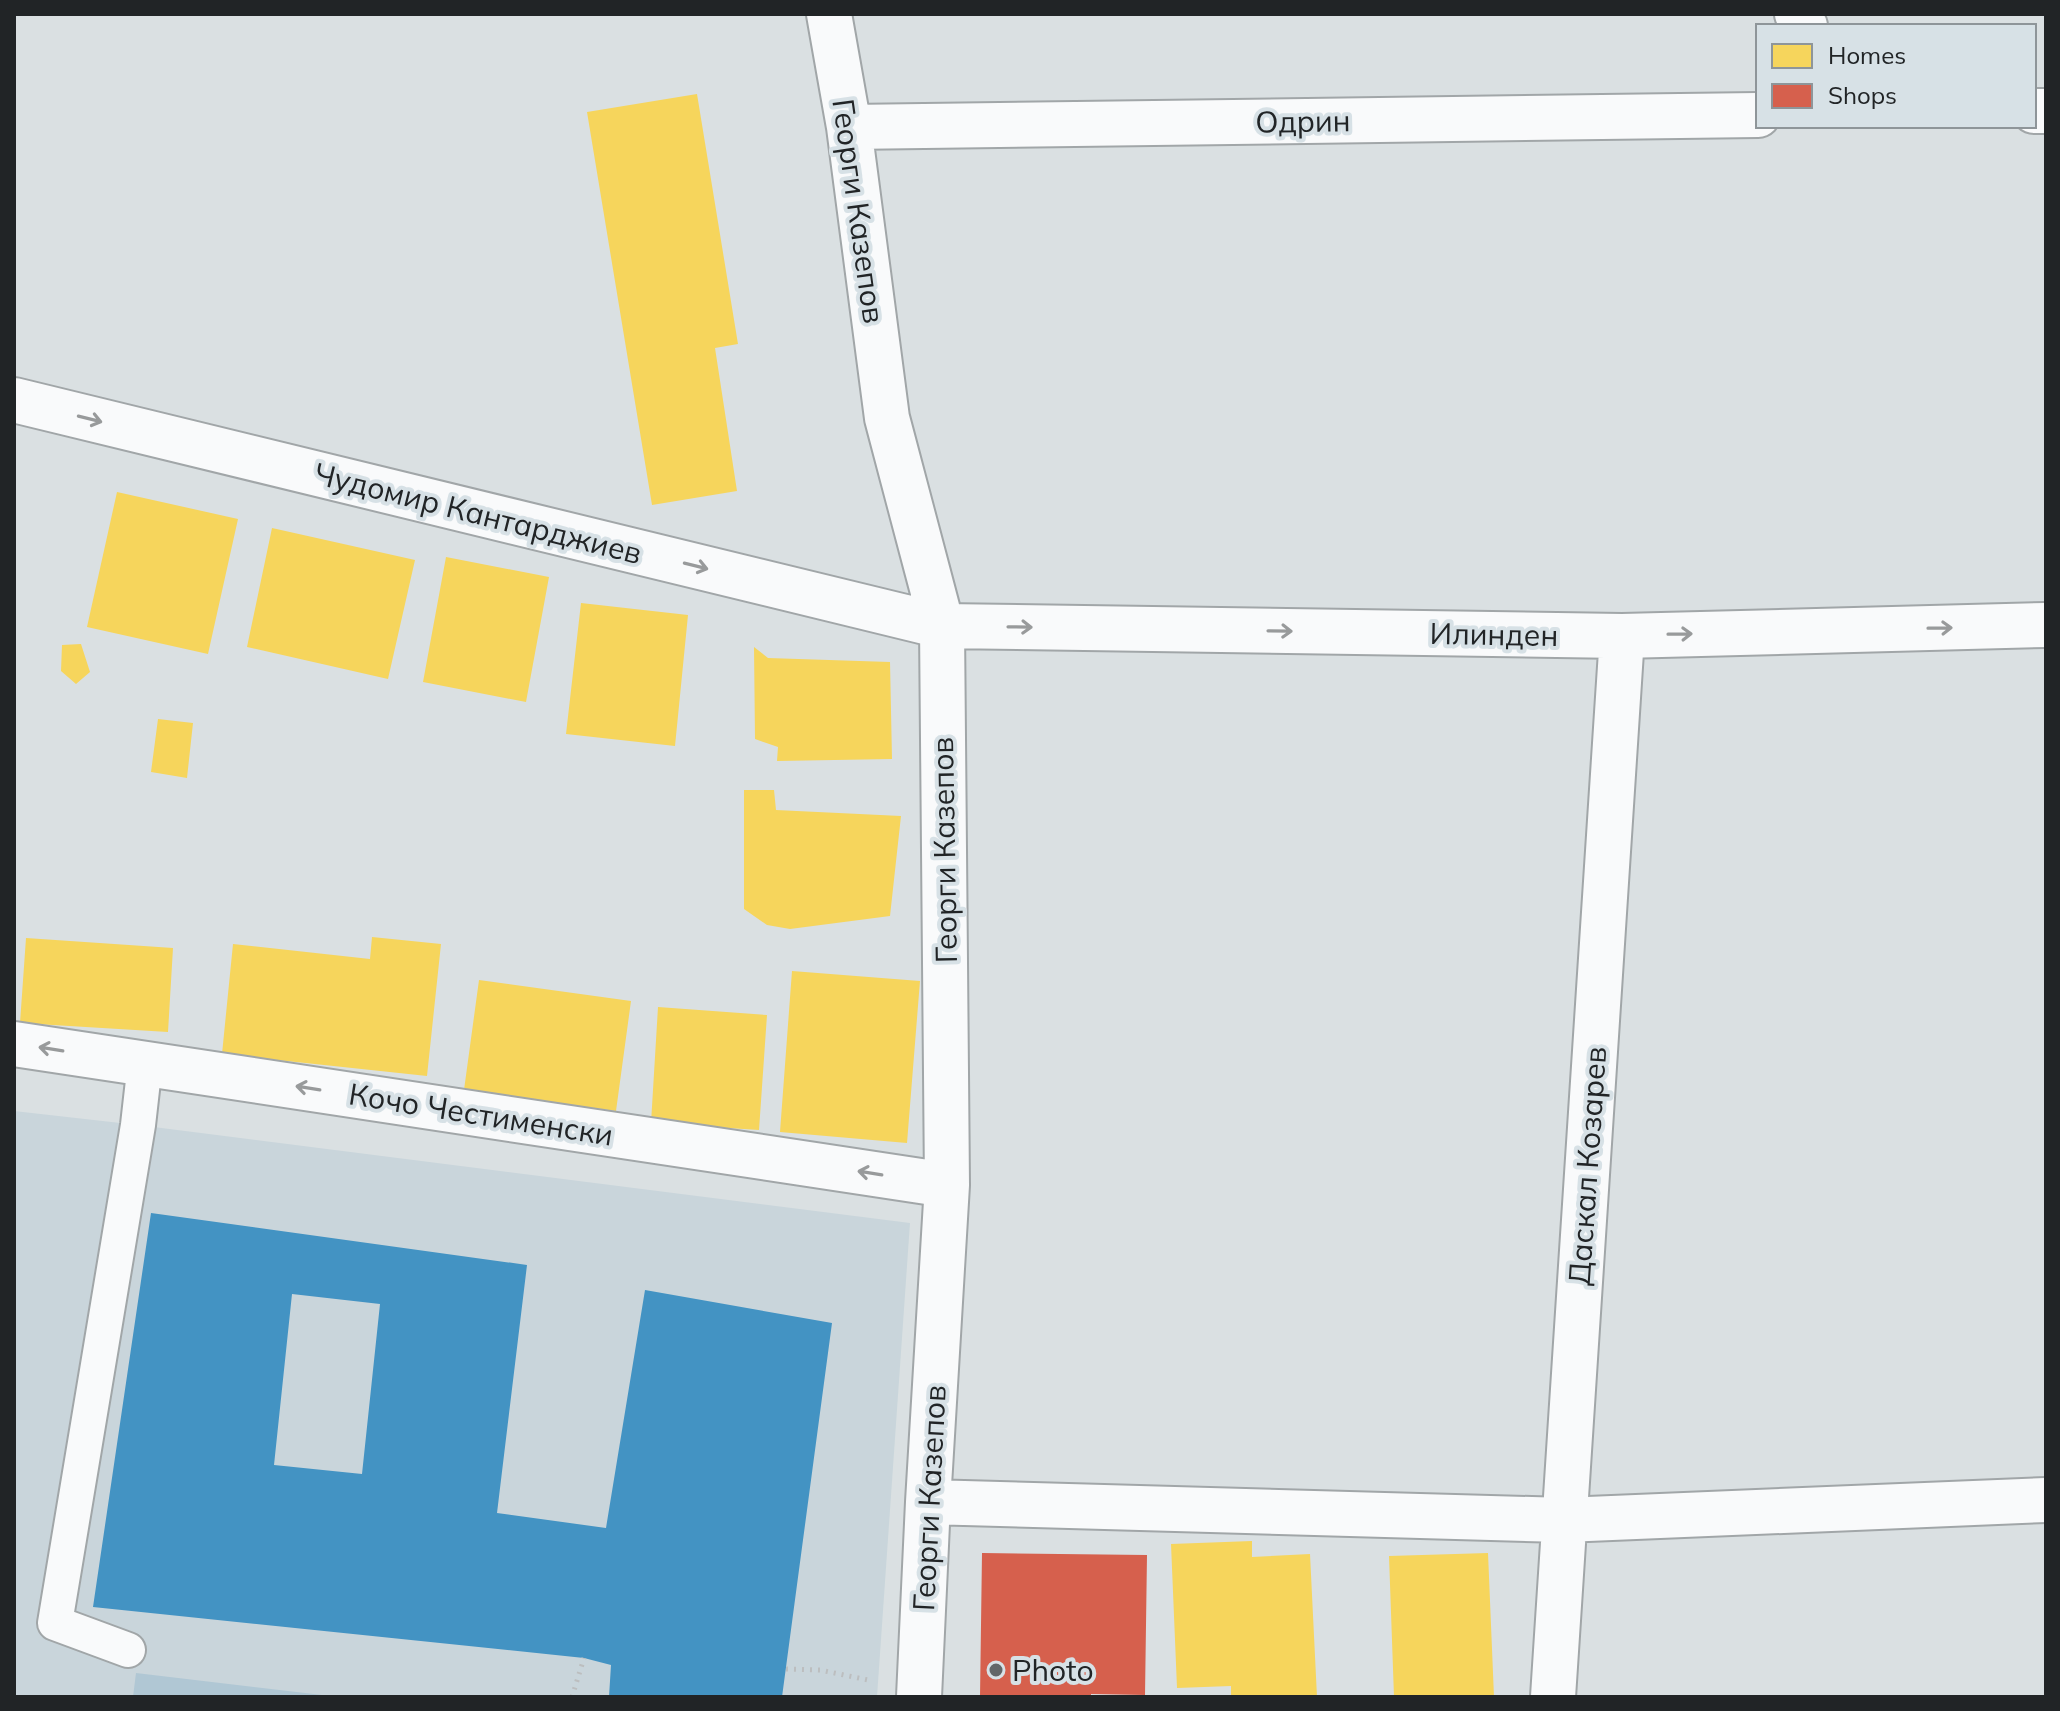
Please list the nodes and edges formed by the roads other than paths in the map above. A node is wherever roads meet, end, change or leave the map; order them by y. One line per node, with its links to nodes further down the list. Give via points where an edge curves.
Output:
1 (829, 14): 3 (street, Георги Казепов)
2 (1756, 115): 3 (street, Одрин)
3 (849, 127): 6 (street, Георги Казепов, via 887,418)
4 (14, 400): 6 (street, Чудомир Кантарджиев, one-way to 6)
5 (2046, 625): 7 (street, Илинден, one-way to 5)
6 (942, 626): 7 (street, Илинден, one-way to 7); 10 (street, Георги Казепов)
7 (1622, 636): 13 (street, Даскал Козарев)
8 (14, 1044): 9 (street, Кочо Честименски, one-way to 8)
9 (145, 1063): 10 (street, Кочо Честименски, one-way to 9); 14 (lane, via 55,1623)
10 (947, 1185): 12 (street, Георги Казепов)
11 (2046, 1500): 13 (street)
12 (928, 1502): 13 (street); 15 (street, Георги Казепов)
13 (1564, 1520): 16 (street, Даскал Козарев)
14 (128, 1650)
15 (919, 1697)
16 (1553, 1697)

